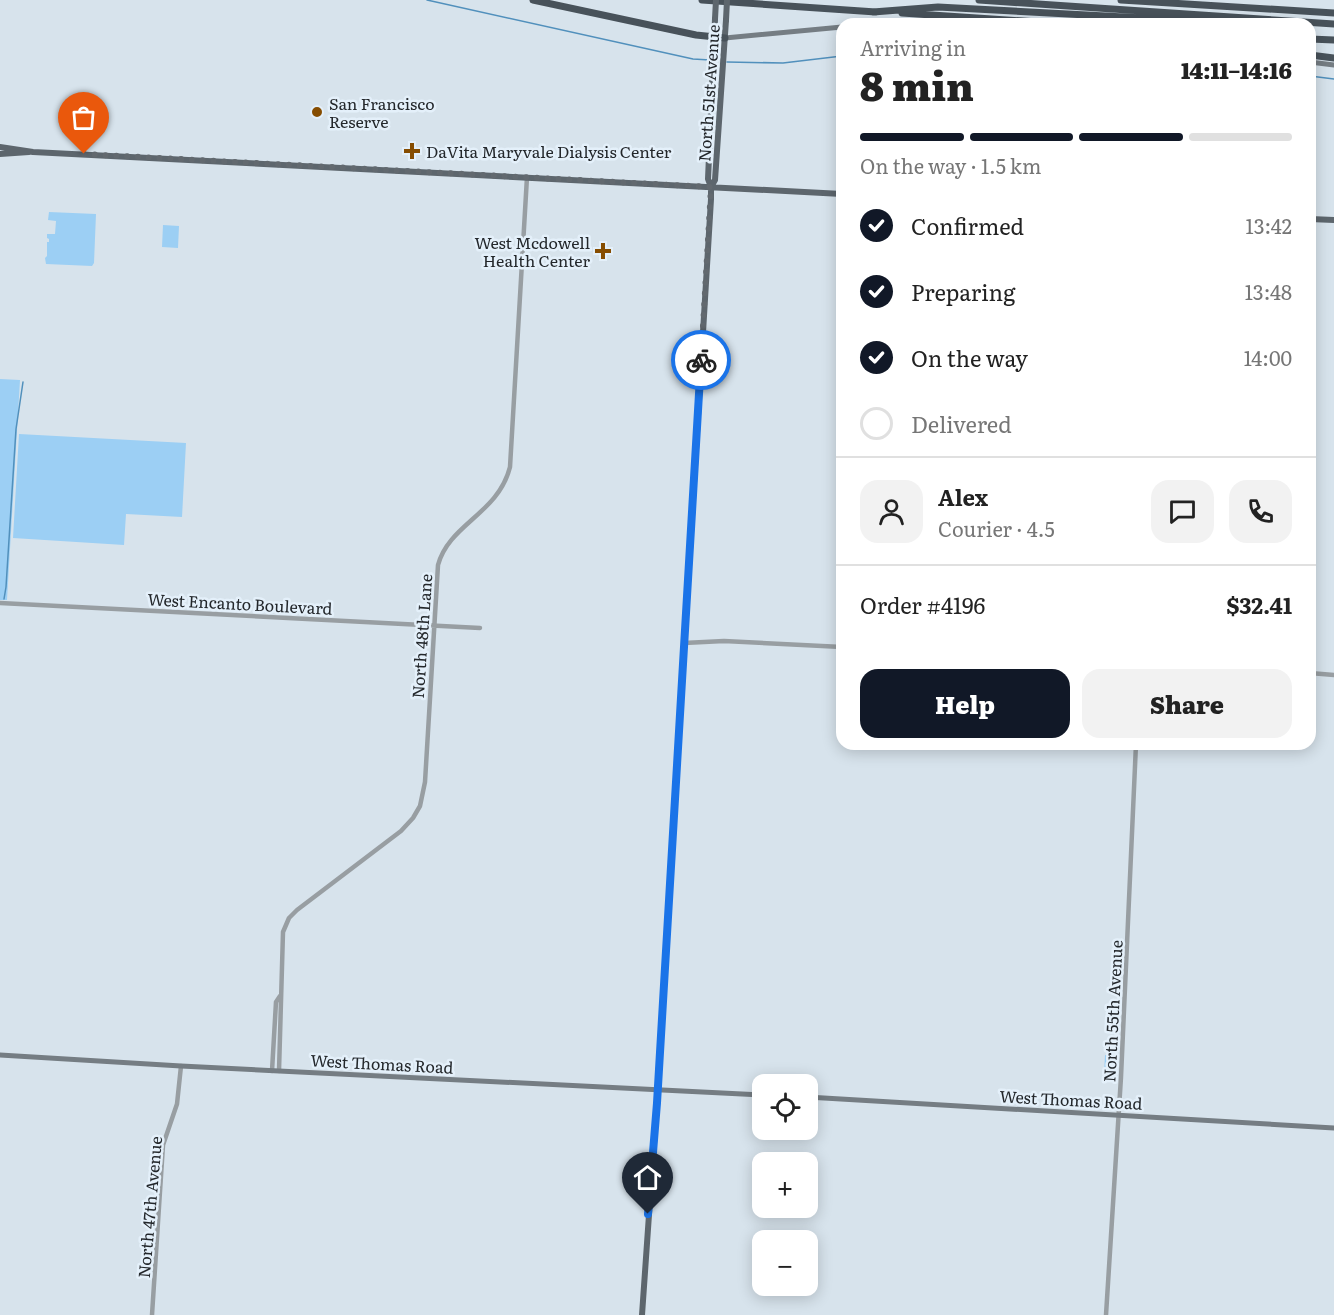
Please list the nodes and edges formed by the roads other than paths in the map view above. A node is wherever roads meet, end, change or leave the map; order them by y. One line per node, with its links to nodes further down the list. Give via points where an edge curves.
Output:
1 (533, 0): 16 (highway)
2 (702, 0): 7 (highway)
3 (716, 0): 16 (main road, North 51st Avenue, bridge)
4 (727, 0): 17 (main road, North 51st Avenue, bridge)
5 (979, 0): 11 (highway)
6 (1121, 0): 8 (highway)
7 (873, 12): 9 (highway); 10 (highway, via 938,7)
8 (1334, 13)
9 (965, 18)
10 (1144, 18)
11 (1225, 18)
12 (1316, 25): 13 (highway)
13 (1334, 26): 14 (highway)
14 (1316, 27)
15 (836, 28): 17 (main road)
16 (714, 38): 17 (highway); 24 (main road, North 51st Avenue)
17 (725, 38): 25 (main road, North 51st Avenue)
18 (1316, 39): 19 (highway)
19 (1334, 40)
20 (1316, 56): 21 (highway)
21 (1334, 58)
22 (1316, 63): 23 (main road)
23 (1334, 65)
24 (712, 78): 25 (main road, via 714,120); 30 (main road, North 51st Avenue, via 708,179)
25 (719, 125): 30 (main road, North 51st Avenue, via 716,180)
26 (0, 147): 27 (main road)
27 (33, 152): 28 (main road); 29 (main road)
28 (0, 153)
29 (527, 177): 30 (main road); 35 (street, North 48th Lane, via 510,467 498,495 444,549 437,571)
30 (711, 187): 31 (main road); 37 (main road, North 51st Avenue)
31 (836, 194)
32 (1316, 219): 33 (main road)
33 (1334, 220)
34 (0, 603): 35 (street, West Encanto Boulevard)
35 (433, 625): 36 (street, West Encanto Boulevard); 43 (street, North 48th Lane, via 420,806 401,831)
36 (480, 628)
37 (684, 643): 38 (street); 47 (main road, North 51st Avenue)
38 (836, 647)
39 (1316, 674): 40 (street)
40 (1334, 675)
41 (1136, 750): 50 (street, North 55th Avenue)
42 (284, 914): 43 (street)
43 (289, 918): 46 (street, via 283,932 280,996 276,1002)
44 (0, 1055): 45 (main road, West Thomas Road)
45 (181, 1066): 46 (main road, West Thomas Road); 52 (street, North 47th Avenue, via 177,1104 163,1145)
46 (275, 1071): 47 (main road, West Thomas Road)
47 (657, 1090): 48 (main road, West Thomas Road); 53 (main road, North 51st Avenue)
48 (752, 1095)
49 (818, 1098): 50 (main road, West Thomas Road)
50 (1118, 1116): 51 (main road, West Thomas Road); 54 (street, North 55th Avenue)
51 (1334, 1128)
52 (152, 1315)
53 (642, 1315)
54 (1106, 1315)

